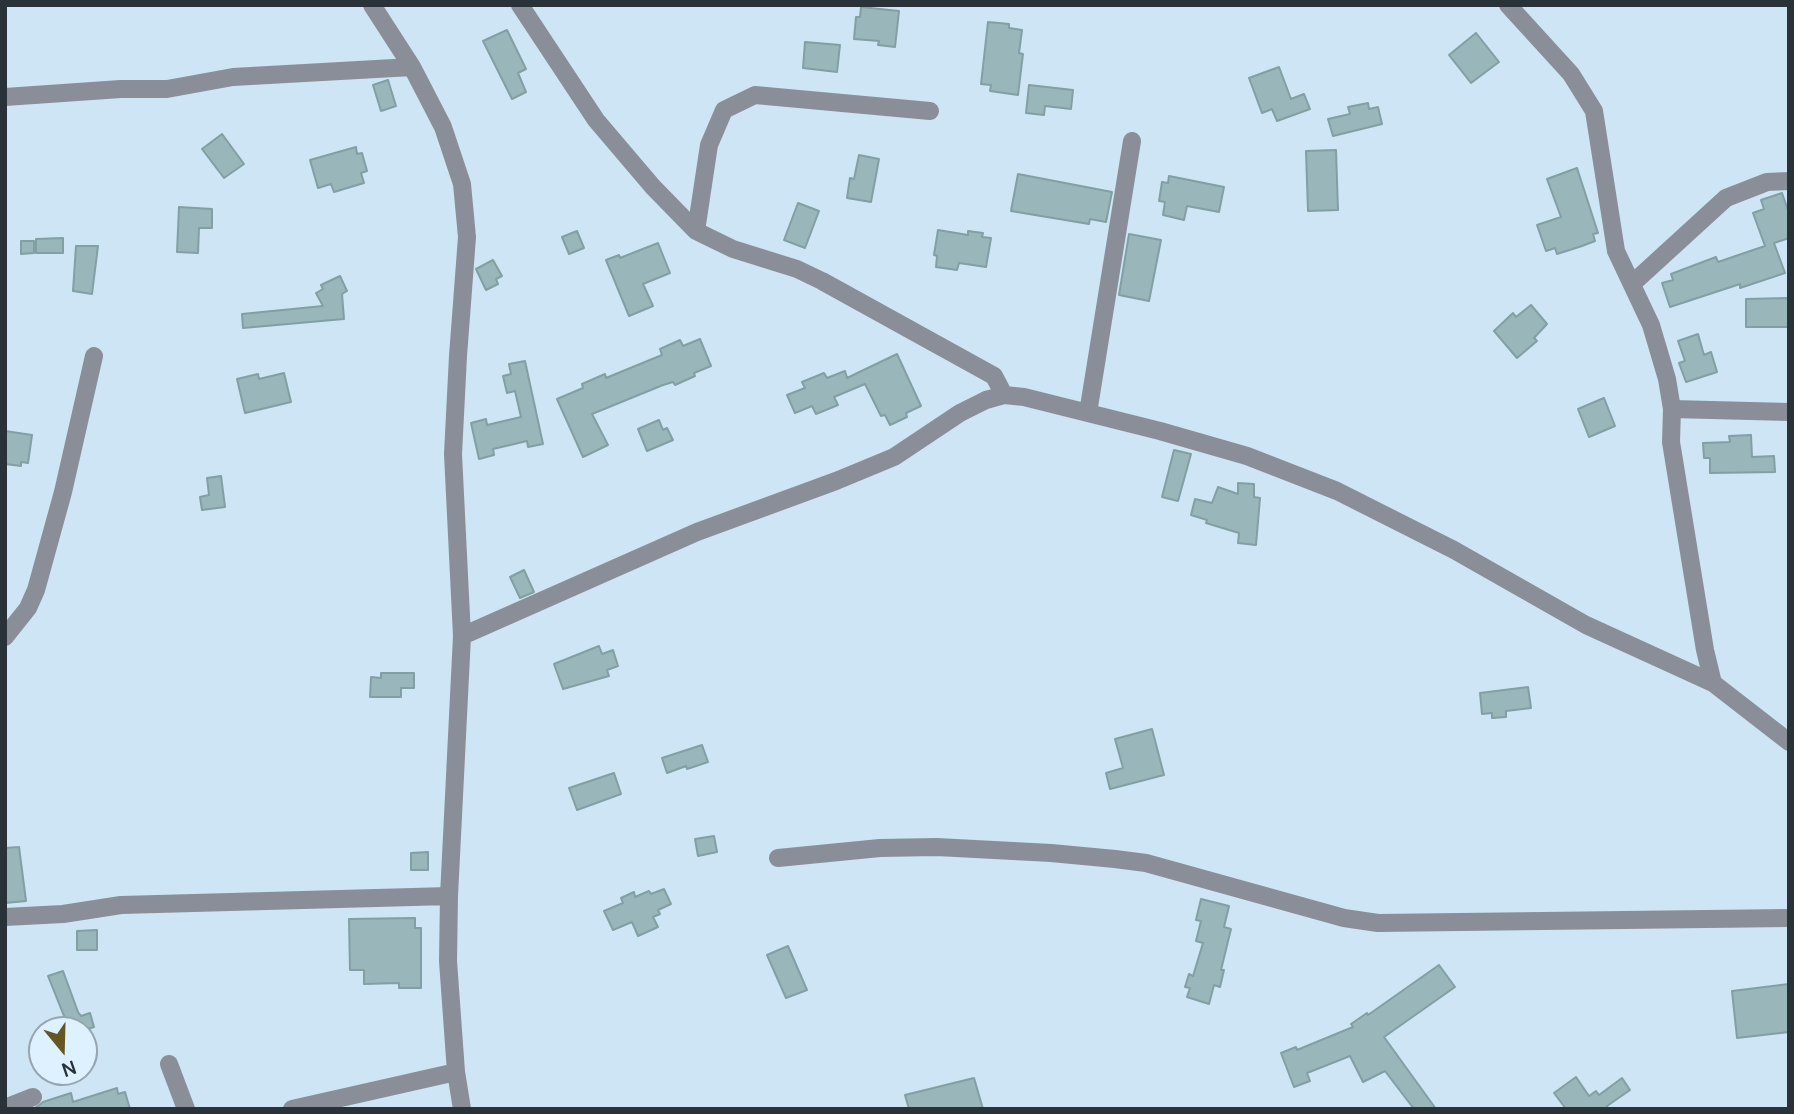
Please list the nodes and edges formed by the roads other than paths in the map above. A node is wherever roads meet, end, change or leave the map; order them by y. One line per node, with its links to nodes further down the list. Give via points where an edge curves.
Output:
1 (372, 5): 4 (street)
2 (520, 5): 9 (street, via 596,120)
3 (1508, 5): 10 (street, via 1571,74 1594,111 1616,251)
4 (412, 67): 5 (street, via 233,77 167,89); 16 (street, via 443,127 463,184 467,237 453,454)
5 (5, 97)
6 (930, 111): 9 (street, via 755,95 724,110 709,145)
7 (1132, 141): 15 (street)
8 (1789, 181): 10 (street, via 1766,182 1726,198)
9 (696, 231): 12 (street, via 834,288 994,376)
10 (1633, 283): 13 (street, via 1651,325)
11 (94, 356): 17 (street, via 36,590)
12 (1004, 395): 15 (street); 16 (street, via 960,414 894,457 696,532)
13 (1672, 409): 14 (street); 18 (street, via 1671,442)
14 (1789, 412)
15 (1088, 413): 18 (street, via 1247,456 1337,491 1586,625)
16 (462, 636): 21 (street)
17 (5, 637)
18 (1713, 683): 19 (street)
19 (1789, 742)
20 (778, 858): 23 (street, via 937,847 1102,858 1146,863 1344,918 1378,923)
21 (449, 896): 22 (street, via 121,905); 25 (street)
22 (5, 917)
23 (1789, 918)
24 (169, 1064): 28 (street)
25 (456, 1072): 29 (street); 30 (street)
26 (33, 1097): 27 (street)
27 (5, 1108)
28 (186, 1109)
29 (292, 1109)
30 (462, 1109)

